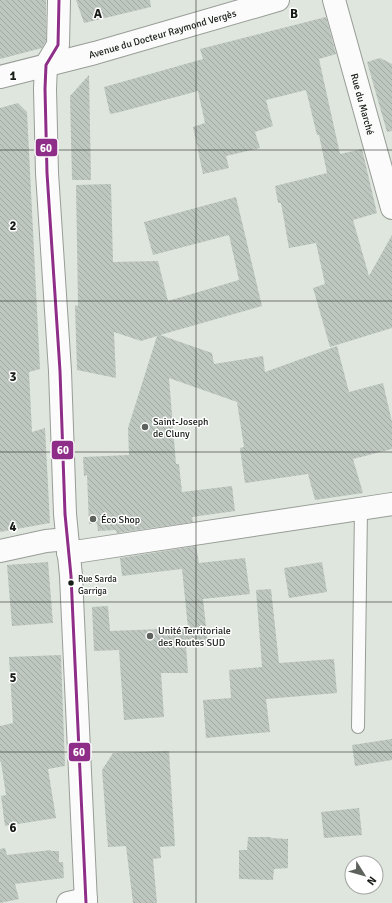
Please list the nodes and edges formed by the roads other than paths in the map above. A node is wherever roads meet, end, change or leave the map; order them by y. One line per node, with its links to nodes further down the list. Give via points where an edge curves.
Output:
1 (59, 0): 4 (main road, via 58,45)
2 (278, 0): 4 (main road, Avenue du Docteur Raymond Vergès)
3 (334, 0): 6 (main road, Rue du Marché)
4 (46, 65): 5 (main road, Avenue du Docteur Raymond Vergès); 9 (main road, via 44,89)
5 (0, 77)
6 (392, 208)
7 (392, 504): 8 (main road)
8 (361, 509): 9 (main road); 11 (lane)
9 (68, 546): 10 (main road, via 46,541); 12 (main road)
10 (0, 551)
11 (358, 727)
12 (80, 902)

